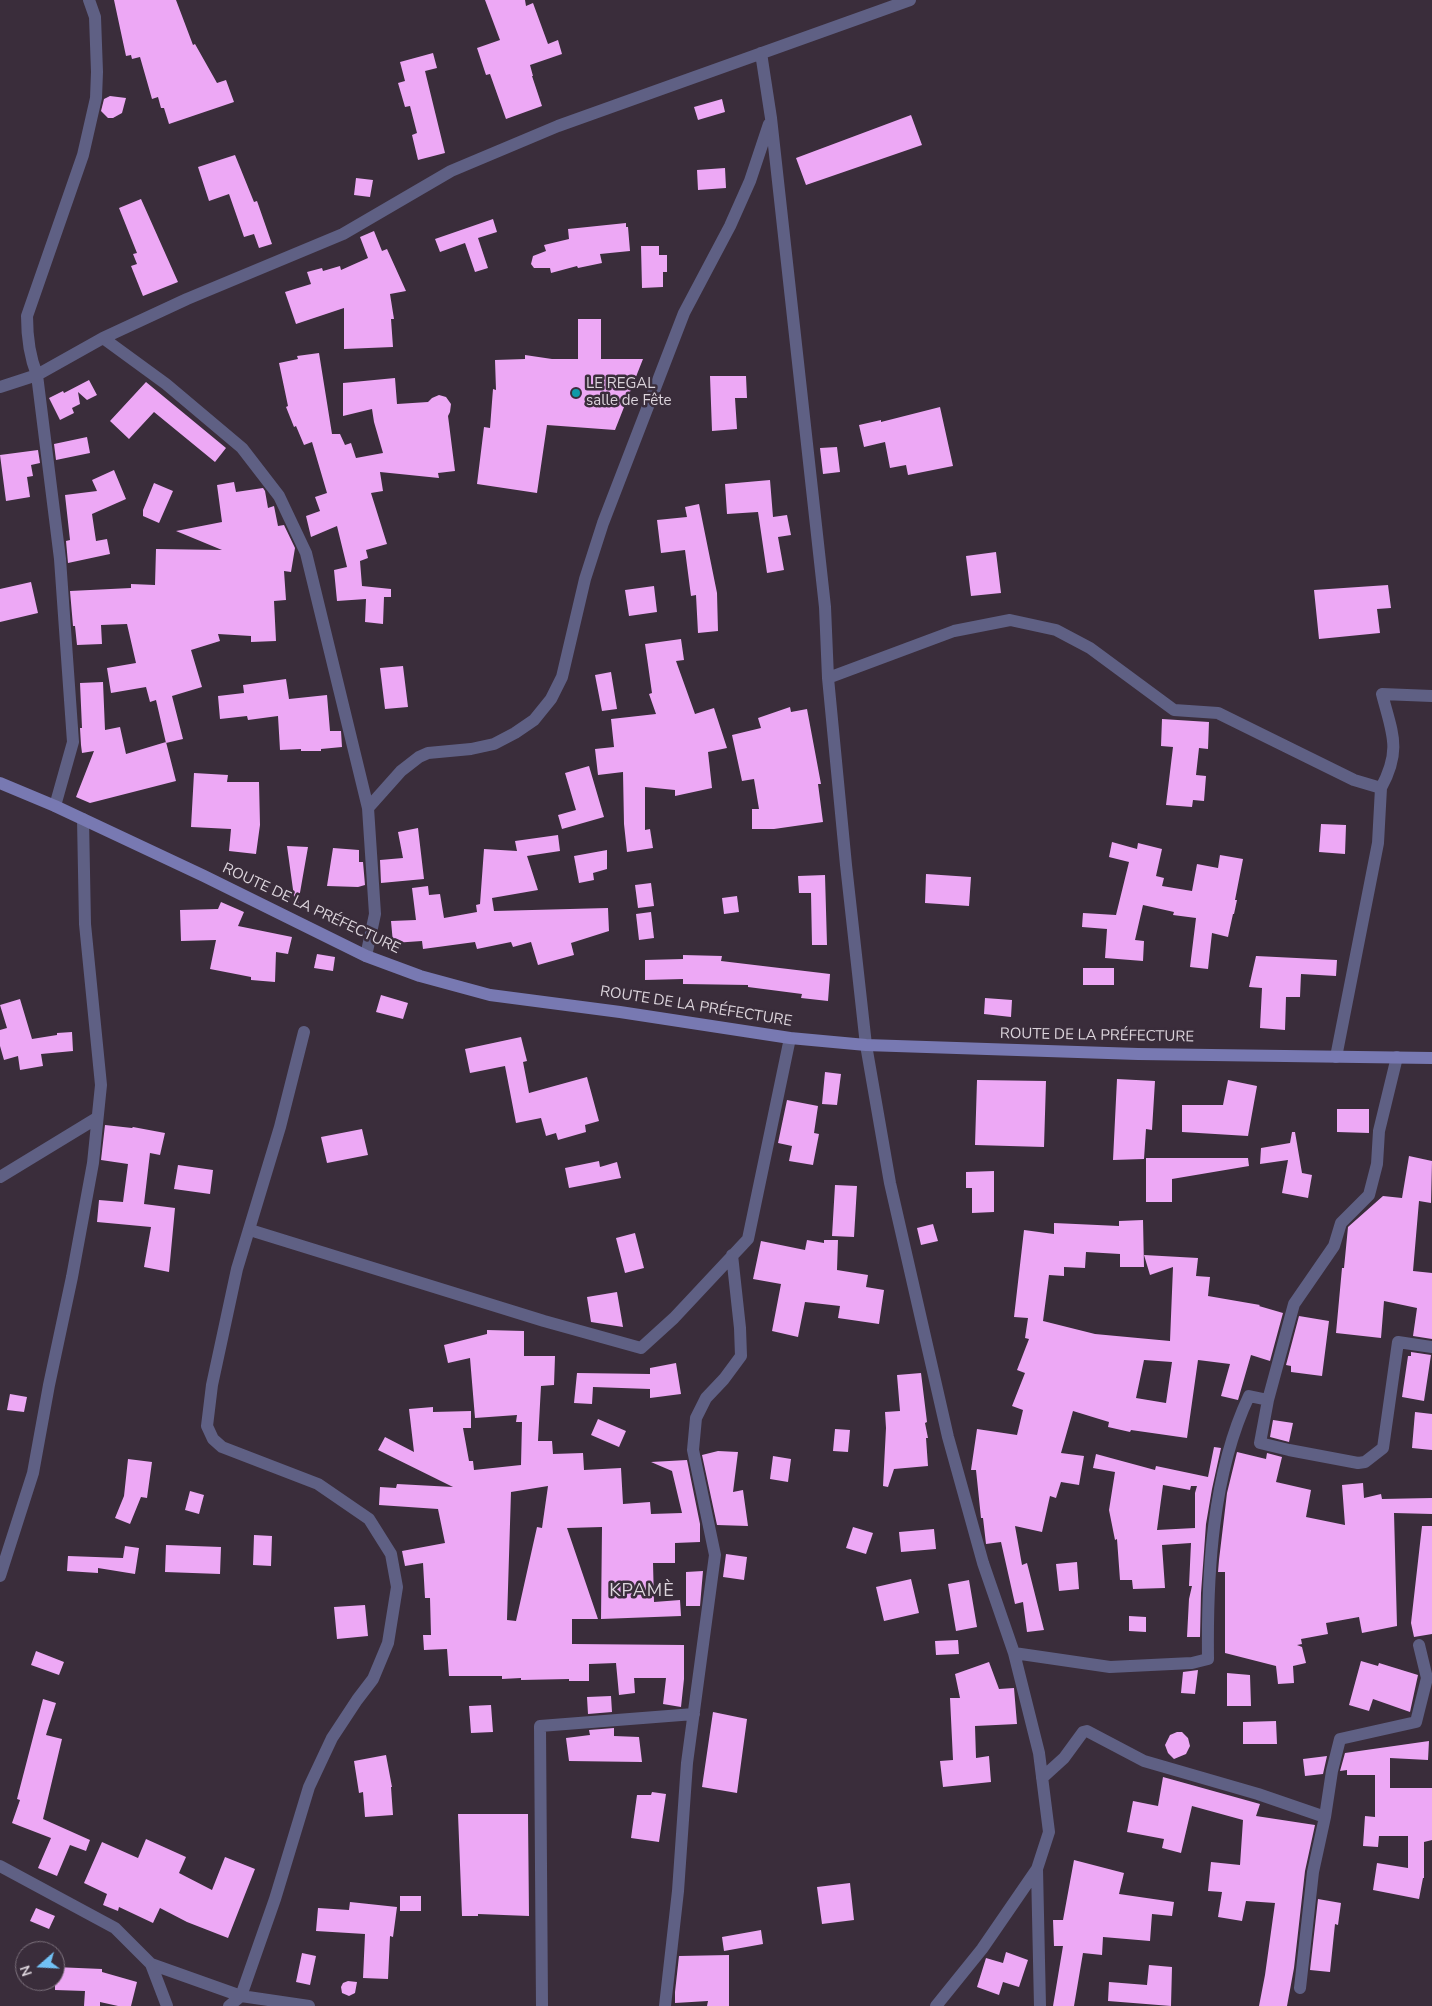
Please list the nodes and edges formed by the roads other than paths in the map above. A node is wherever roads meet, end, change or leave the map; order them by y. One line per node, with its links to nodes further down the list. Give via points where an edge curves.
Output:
1 (89, 0): 6 (street, via 95,17 96,98 83,155 27,316 31,360)
2 (910, 0): 3 (street)
3 (761, 53): 4 (street); 5 (street, via 558,126 450,171 343,234)
4 (771, 118): 8 (street, via 825,607); 13 (street, via 750,181 730,226 684,313 603,523 585,579 562,677 551,699 534,720 494,744 419,756)
5 (103, 338): 6 (street); 13 (street, via 166,384 242,448 279,496 306,553)
6 (37, 374): 7 (street); 12 (street, via 60,559 73,742)
7 (0, 386)
8 (828, 678): 11 (street, via 954,631 1010,620 1056,630 1122,670 1174,710 1218,713 1354,780); 18 (street)
9 (1432, 696): 11 (street, via 1382,694 1395,742 1391,770)
10 (0, 784): 12 (street, ROUTE DE LA PRÉFECTURE)
11 (1382, 788): 20 (street, via 1378,843)
12 (55, 806): 14 (street, ROUTE DE LA PRÉFECTURE)
13 (368, 808): 15 (street, via 375,914)
14 (82, 819): 15 (street, ROUTE DE LA PRÉFECTURE); 22 (street, via 85,924 102,1085)
15 (366, 956): 17 (street, ROUTE DE LA PRÉFECTURE, via 420,976 490,995)
16 (304, 1032): 24 (street)
17 (790, 1038): 18 (street, ROUTE DE LA PRÉFECTURE); 25 (street, via 748,1238)
18 (866, 1046): 20 (street, ROUTE DE LA PRÉFECTURE); 30 (street, via 890,1183 948,1436 983,1563)
19 (1397, 1056): 20 (street, ROUTE DE LA PRÉFECTURE); 21 (street, ROUTE DE LA PRÉFECTURE); 27 (street, via 1379,1131 1377,1164 1369,1195 1341,1223 1334,1246 1294,1304)
20 (1336, 1057)
21 (1432, 1058)
22 (97, 1118): 23 (street); 28 (street, via 93,1163 33,1473)
23 (0, 1177)
24 (250, 1230): 25 (street, via 642,1348); 38 (street, via 237,1269 212,1386 207,1426 213,1439 222,1447 318,1484 368,1519 391,1554 397,1587 388,1643 374,1679 332,1738 309,1787)
25 (732, 1255): 31 (street, via 741,1356 706,1398 696,1418 693,1450 715,1555)
26 (1432, 1347): 27 (street, via 1398,1342 1383,1448 1363,1463 1260,1443)
27 (1268, 1400): 30 (street, via 1249,1396 1238,1419 1225,1466 1215,1527 1208,1659 1192,1663 1110,1667)
28 (0, 1576)
29 (1419, 1645): 33 (street, via 1427,1678 1416,1722 1340,1739)
30 (1014, 1653): 32 (street, via 1039,1753)
31 (694, 1714): 42 (street, via 540,1726); 43 (street)
32 (1042, 1778): 33 (street, via 1064,1758 1085,1731 1144,1761); 35 (street, via 1049,1832)
33 (1325, 1817): 37 (street, via 1313,1872)
34 (0, 1866): 36 (street, via 116,1928)
35 (1037, 1869): 44 (street, via 982,1949); 45 (street)
36 (151, 1964): 38 (street); 39 (street)
37 (1300, 1988)
38 (241, 1996): 40 (street); 41 (street)
39 (167, 2006)
40 (229, 2006)
41 (308, 2006)
42 (542, 2006)
43 (665, 2006)
44 (936, 2006)
45 (1040, 2006)

